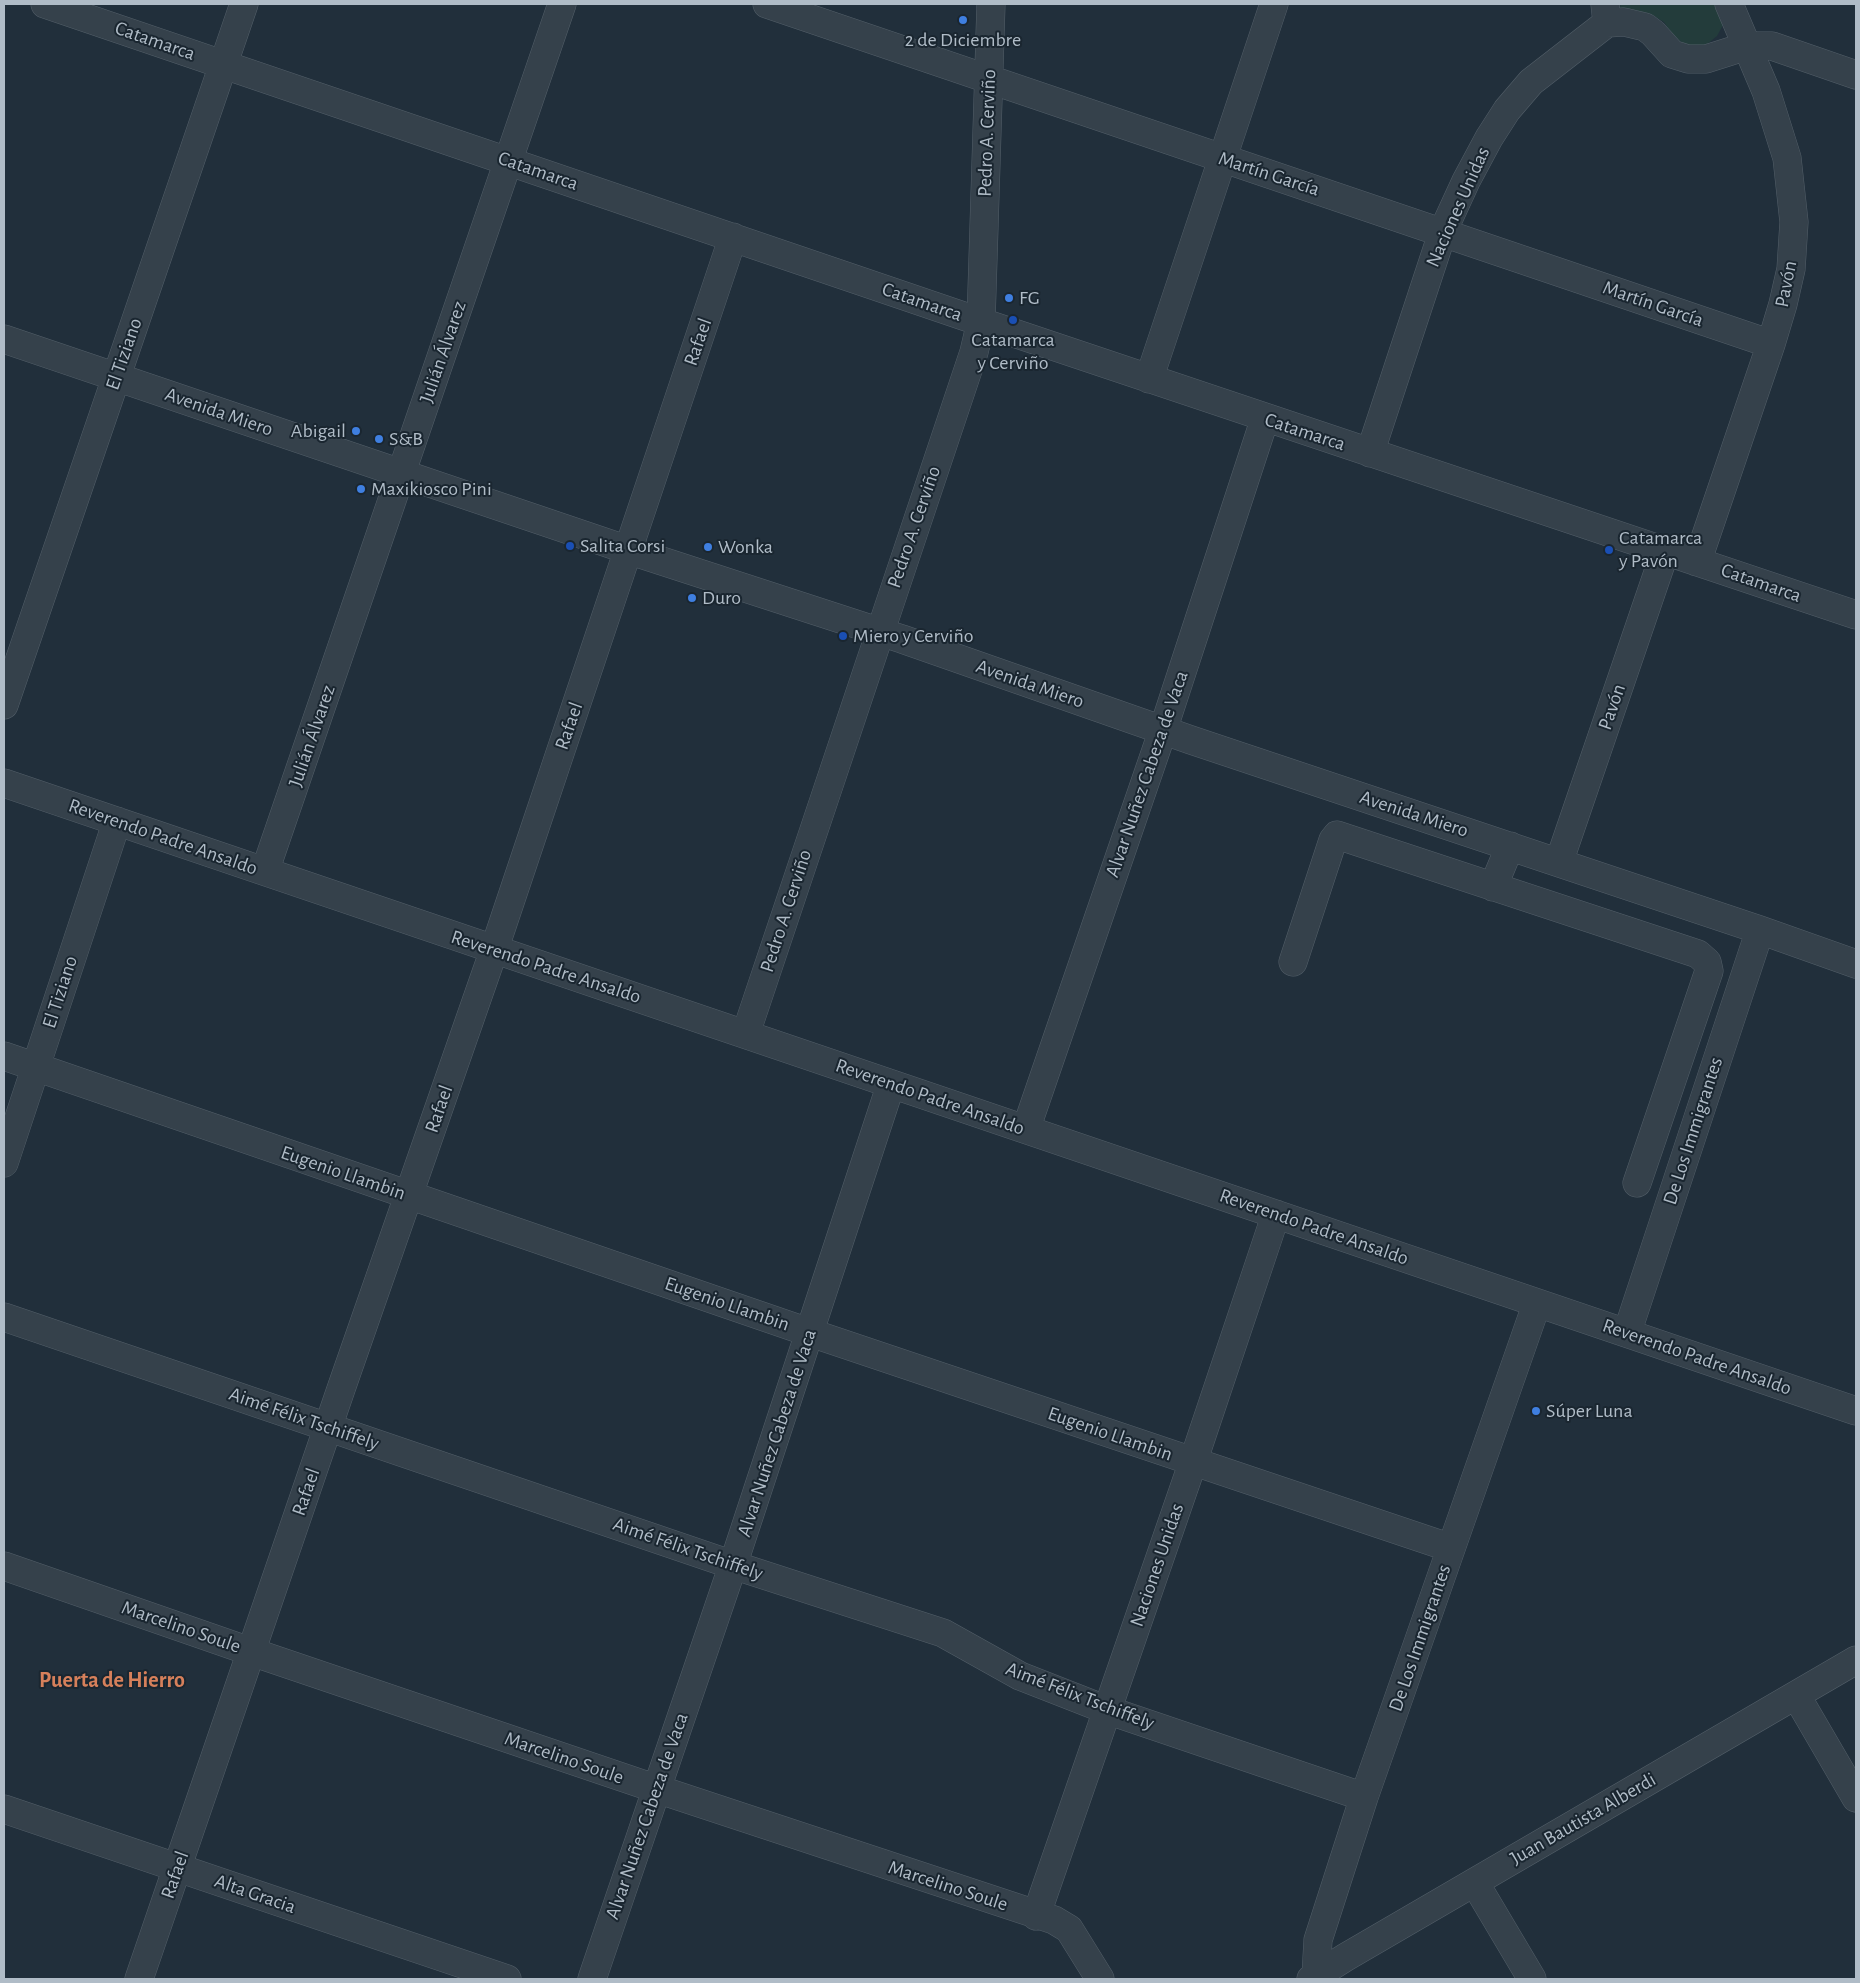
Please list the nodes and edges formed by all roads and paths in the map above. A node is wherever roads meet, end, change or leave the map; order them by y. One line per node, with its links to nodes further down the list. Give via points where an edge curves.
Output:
1 (45, 4): 10 (street, Catamarca)
2 (244, 4): 10 (street, El Tiziano)
3 (562, 4): 14 (street, Julián Álvarez)
4 (767, 4): 12 (street, Martín García)
5 (991, 4): 12 (street, Pedro A. Cerviño)
6 (1274, 4): 13 (street)
7 (1729, 4): 9 (street, Pavón)
8 (1606, 13): 9 (street, via 1645,27 1672,54 1688,60 1706,59); 15 (street, Naciones Unidas, via 1531,82 1507,110 1466,181)
9 (1747, 46): 11 (street, via 1772,46); 19 (street, Pavón, via 1766,91 1787,158 1794,222 1791,269)
10 (223, 64): 14 (street, Catamarca); 20 (street, El Tiziano)
11 (1856, 75)
12 (989, 79): 13 (street, Martín García); 17 (street, Pedro A. Cerviño)
13 (1222, 158): 15 (street, Martín García); 21 (street)
14 (508, 161): 16 (street, Catamarca); 24 (street, Julián Álvarez)
15 (1443, 231): 19 (street, Martín García); 23 (street, Naciones Unidas)
16 (733, 237): 17 (street, Catamarca); 25 (street, Rafael)
17 (981, 322): 21 (street, Catamarca); 29 (street, Pedro A. Cerviño, via 974,352)
18 (4, 339): 20 (street, Avenida Miero)
19 (1771, 344): 27 (street, Pavón)
20 (116, 377): 24 (street, Avenida Miero); 30 (street, El Tiziano)
21 (1149, 379): 22 (street, Catamarca)
22 (1264, 418): 23 (street, Catamarca); 31 (street, Alvar Nuñez Cabeza de Vaca)
23 (1370, 453): 26 (street, Catamarca)
24 (401, 474): 25 (street, Avenida Miero); 36 (street, Julián Álvarez)
25 (628, 550): 29 (street, Avenida Miero); 39 (street, Rafael)
26 (1665, 552): 27 (street, Catamarca); 35 (street, Pavón)
27 (1697, 562): 28 (street, Catamarca)
28 (1856, 615)
29 (879, 632): 31 (street, Avenida Miero); 42 (street, Pedro A. Cerviño)
30 (4, 704)
31 (1163, 730): 34 (street, Avenida Miero); 46 (street, Alvar Nuñez Cabeza de Vaca)
32 (4, 783): 33 (street, Reverendo Padre Ansaldo)
33 (117, 821): 36 (street, Reverendo Padre Ansaldo); 44 (street, El Tiziano)
34 (1510, 846): 35 (street, Avenida Miero); 37 (street)
35 (1559, 862): 38 (street, Avenida Miero)
36 (265, 871): 39 (street, Reverendo Padre Ansaldo)
37 (1493, 888): 40 (street, via 1337,835); 48 (street, via 1698,954 1708,962 1709,971)
38 (1760, 930): 41 (street, Avenida Miero); 54 (street, De Los Immigrantes)
39 (494, 950): 42 (street, Reverendo Padre Ansaldo); 49 (street, Rafael)
40 (1293, 962)
41 (1856, 964)
42 (746, 1033): 45 (street, Reverendo Padre Ansaldo)
43 (4, 1056): 44 (street, Eugenio Llambin)
44 (35, 1068): 47 (street, El Tiziano); 49 (street, Eugenio Llambin)
45 (891, 1084): 46 (street, Reverendo Padre Ansaldo); 53 (street, Alvar Nuñez Cabeza de Vaca)
46 (1026, 1129): 50 (street, Reverendo Padre Ansaldo)
47 (4, 1163)
48 (1637, 1183)
49 (409, 1196): 53 (street, Eugenio Llambin); 56 (street, Rafael)
50 (1276, 1214): 51 (street, Reverendo Padre Ansaldo); 57 (street, Naciones Unidas)
51 (1537, 1303): 54 (street, Reverendo Padre Ansaldo); 58 (street, De Los Immigrantes)
52 (4, 1317): 56 (street, Aimé Félix Tschiffely)
53 (811, 1332): 57 (street, Eugenio Llambin); 59 (street, Alvar Nuñez Cabeza de Vaca)
54 (1627, 1333): 55 (street, Reverendo Padre Ansaldo)
55 (1856, 1411)
56 (328, 1427): 59 (street, Aimé Félix Tschiffely); 61 (street, Rafael)
57 (1193, 1462): 58 (street, Eugenio Llambin); 64 (street, Naciones Unidas)
58 (1451, 1548): 66 (street, De Los Immigrantes)
59 (734, 1565): 64 (street, Aimé Félix Tschiffely, via 943,1633 1020,1676); 65 (street, Alvar Nuñez Cabeza de Vaca)
60 (4, 1566): 61 (street, Marcelino Soule)
61 (252, 1652): 65 (street, Marcelino Soule); 69 (street, Rafael)
62 (1856, 1660): 63 (street, Juan Bautista Alberdi)
63 (1796, 1695): 67 (street); 70 (street, Juan Bautista Alberdi)
64 (1108, 1710): 66 (street, Aimé Félix Tschiffely); 71 (street, Naciones Unidas)
65 (657, 1789): 71 (street, Marcelino Soule); 75 (street, Alvar Nuñez Cabeza de Vaca)
66 (1364, 1797): 72 (street, De Los Immigrantes, via 1318,1940)
67 (1856, 1798)
68 (4, 1809): 69 (street, Alta Gracia)
69 (178, 1868): 73 (street, Rafael); 74 (street, Alta Gracia)
70 (1475, 1883): 72 (street, Juan Bautista Alberdi); 77 (street)
71 (1036, 1916): 76 (street, Marcelino Soule, via 1070,1928)
72 (1313, 1978)
73 (139, 1979)
74 (507, 1979)
75 (592, 1979)
76 (1100, 1979)
77 (1532, 1979)

